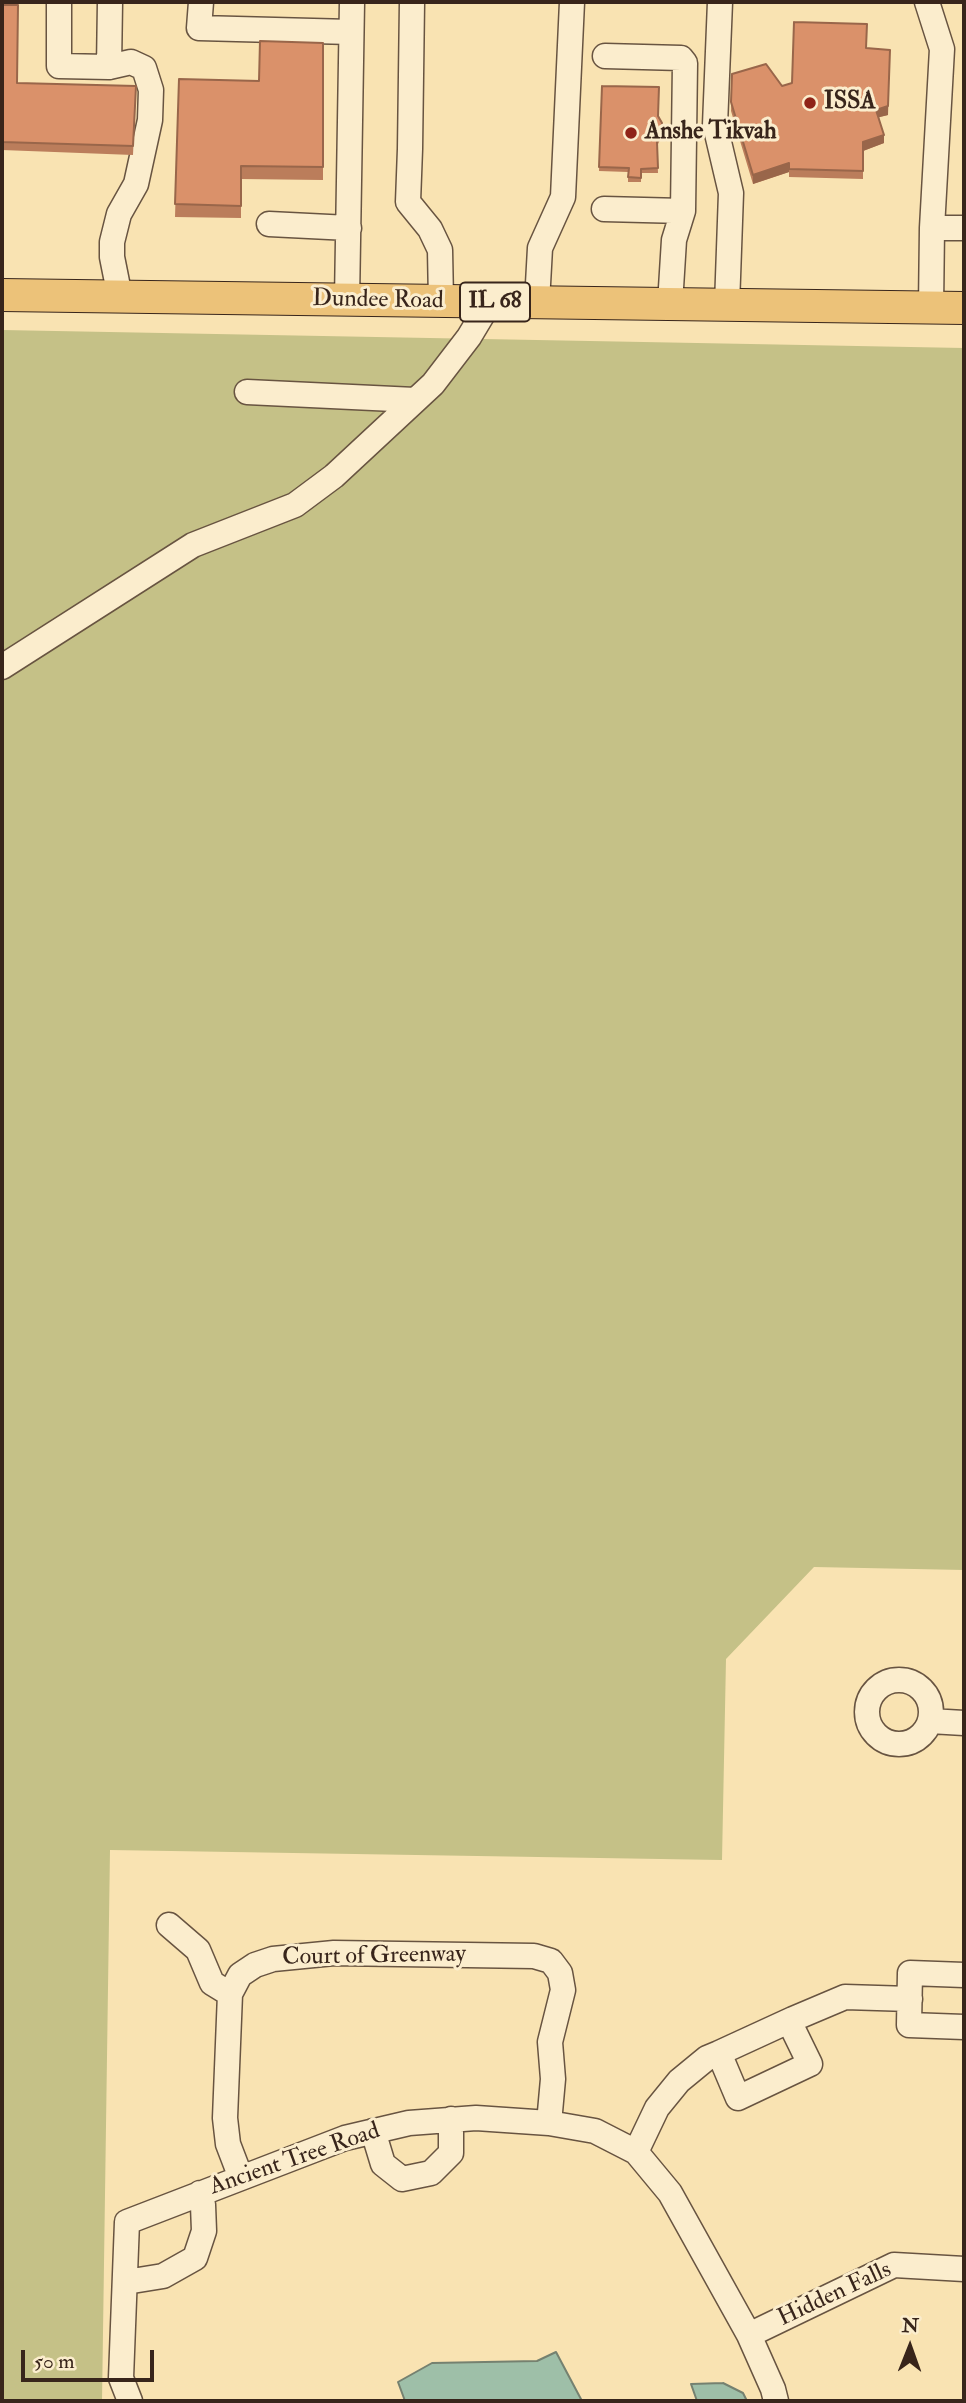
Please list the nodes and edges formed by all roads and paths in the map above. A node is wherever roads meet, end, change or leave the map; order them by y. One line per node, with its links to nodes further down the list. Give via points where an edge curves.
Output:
1 (59, 2): 11 (street, via 58,66)
2 (110, 2): 11 (street)
3 (201, 2): 9 (street, via 200,28)
4 (352, 2): 9 (street)
5 (412, 2): 21 (street, via 408,202 440,250)
6 (572, 2): 23 (street, via 563,197 540,248)
7 (720, 2): 25 (street, via 715,125 731,193)
8 (928, 2): 16 (street, via 942,48)
9 (351, 32): 15 (street)
10 (605, 57): 13 (street, via 681,58 685,64)
11 (109, 68): 19 (street, via 131,62 144,68 150,90 150,120 136,184 119,214 112,242)
12 (604, 209): 13 (street)
13 (683, 211): 24 (street, via 674,240)
14 (269, 224): 15 (street)
15 (348, 228): 20 (street)
16 (932, 228): 17 (street); 26 (street)
17 (964, 228)
18 (2, 295): 19 (main road, Dundee Road / IL 68)
19 (120, 297): 20 (main road, Dundee Road / IL 68)
20 (347, 300): 21 (main road, Dundee Road / IL 68)
21 (441, 301): 22 (main road, Dundee Road / IL 68)
22 (490, 302): 23 (main road, Dundee Road / IL 68); 29 (street, via 469,337)
23 (537, 302): 24 (main road, Dundee Road / IL 68)
24 (670, 304): 25 (main road, Dundee Road / IL 68)
25 (727, 305): 26 (main road, Dundee Road / IL 68)
26 (932, 307): 27 (main road, Dundee Road / IL 68)
27 (964, 308)
28 (247, 392): 29 (street)
29 (415, 400): 30 (street, via 334,476 295,505 193,545)
30 (2, 667)
31 (930, 1721): 32 (street)
32 (964, 1723)
33 (169, 1925): 35 (street, via 198,1950 212,1983)
34 (964, 1975): 36 (street, via 910,1973)
35 (230, 1994): 41 (street, Court of Greenway, via 240,1975 273,1959 334,1953 534,1956 551,1961 560,1973 563,1990 550,2042); 44 (street, via 225,2118 228,2144)
36 (910, 1999): 37 (street, via 845,1997); 38 (street, via 909,2025)
37 (789, 2021): 39 (street); 39 (street, via 810,2064 738,2098)
38 (964, 2027)
39 (719, 2053): 43 (street, via 679,2081 657,2108)
40 (451, 2119): 41 (street, Ancient Tree Road); 42 (street, Ancient Tree Road); 42 (street, via 451,2153 431,2173 402,2179 383,2164)
41 (549, 2123): 43 (street, Ancient Tree Road, via 596,2130)
42 (373, 2131): 44 (street, Ancient Tree Road)
43 (636, 2152): 48 (street, Ancient Tree Road, via 670,2193)
44 (241, 2178): 45 (street, Ancient Tree Road)
45 (200, 2193): 47 (street, Ancient Tree Road, via 127,2222); 47 (street, via 205,2231 195,2258 163,2276)
46 (964, 2269): 48 (street, Hidden Falls, via 894,2265)
47 (126, 2282): 49 (street, via 121,2378)
48 (749, 2335): 50 (street, Ancient Tree Road)
49 (130, 2401)
50 (776, 2401)

